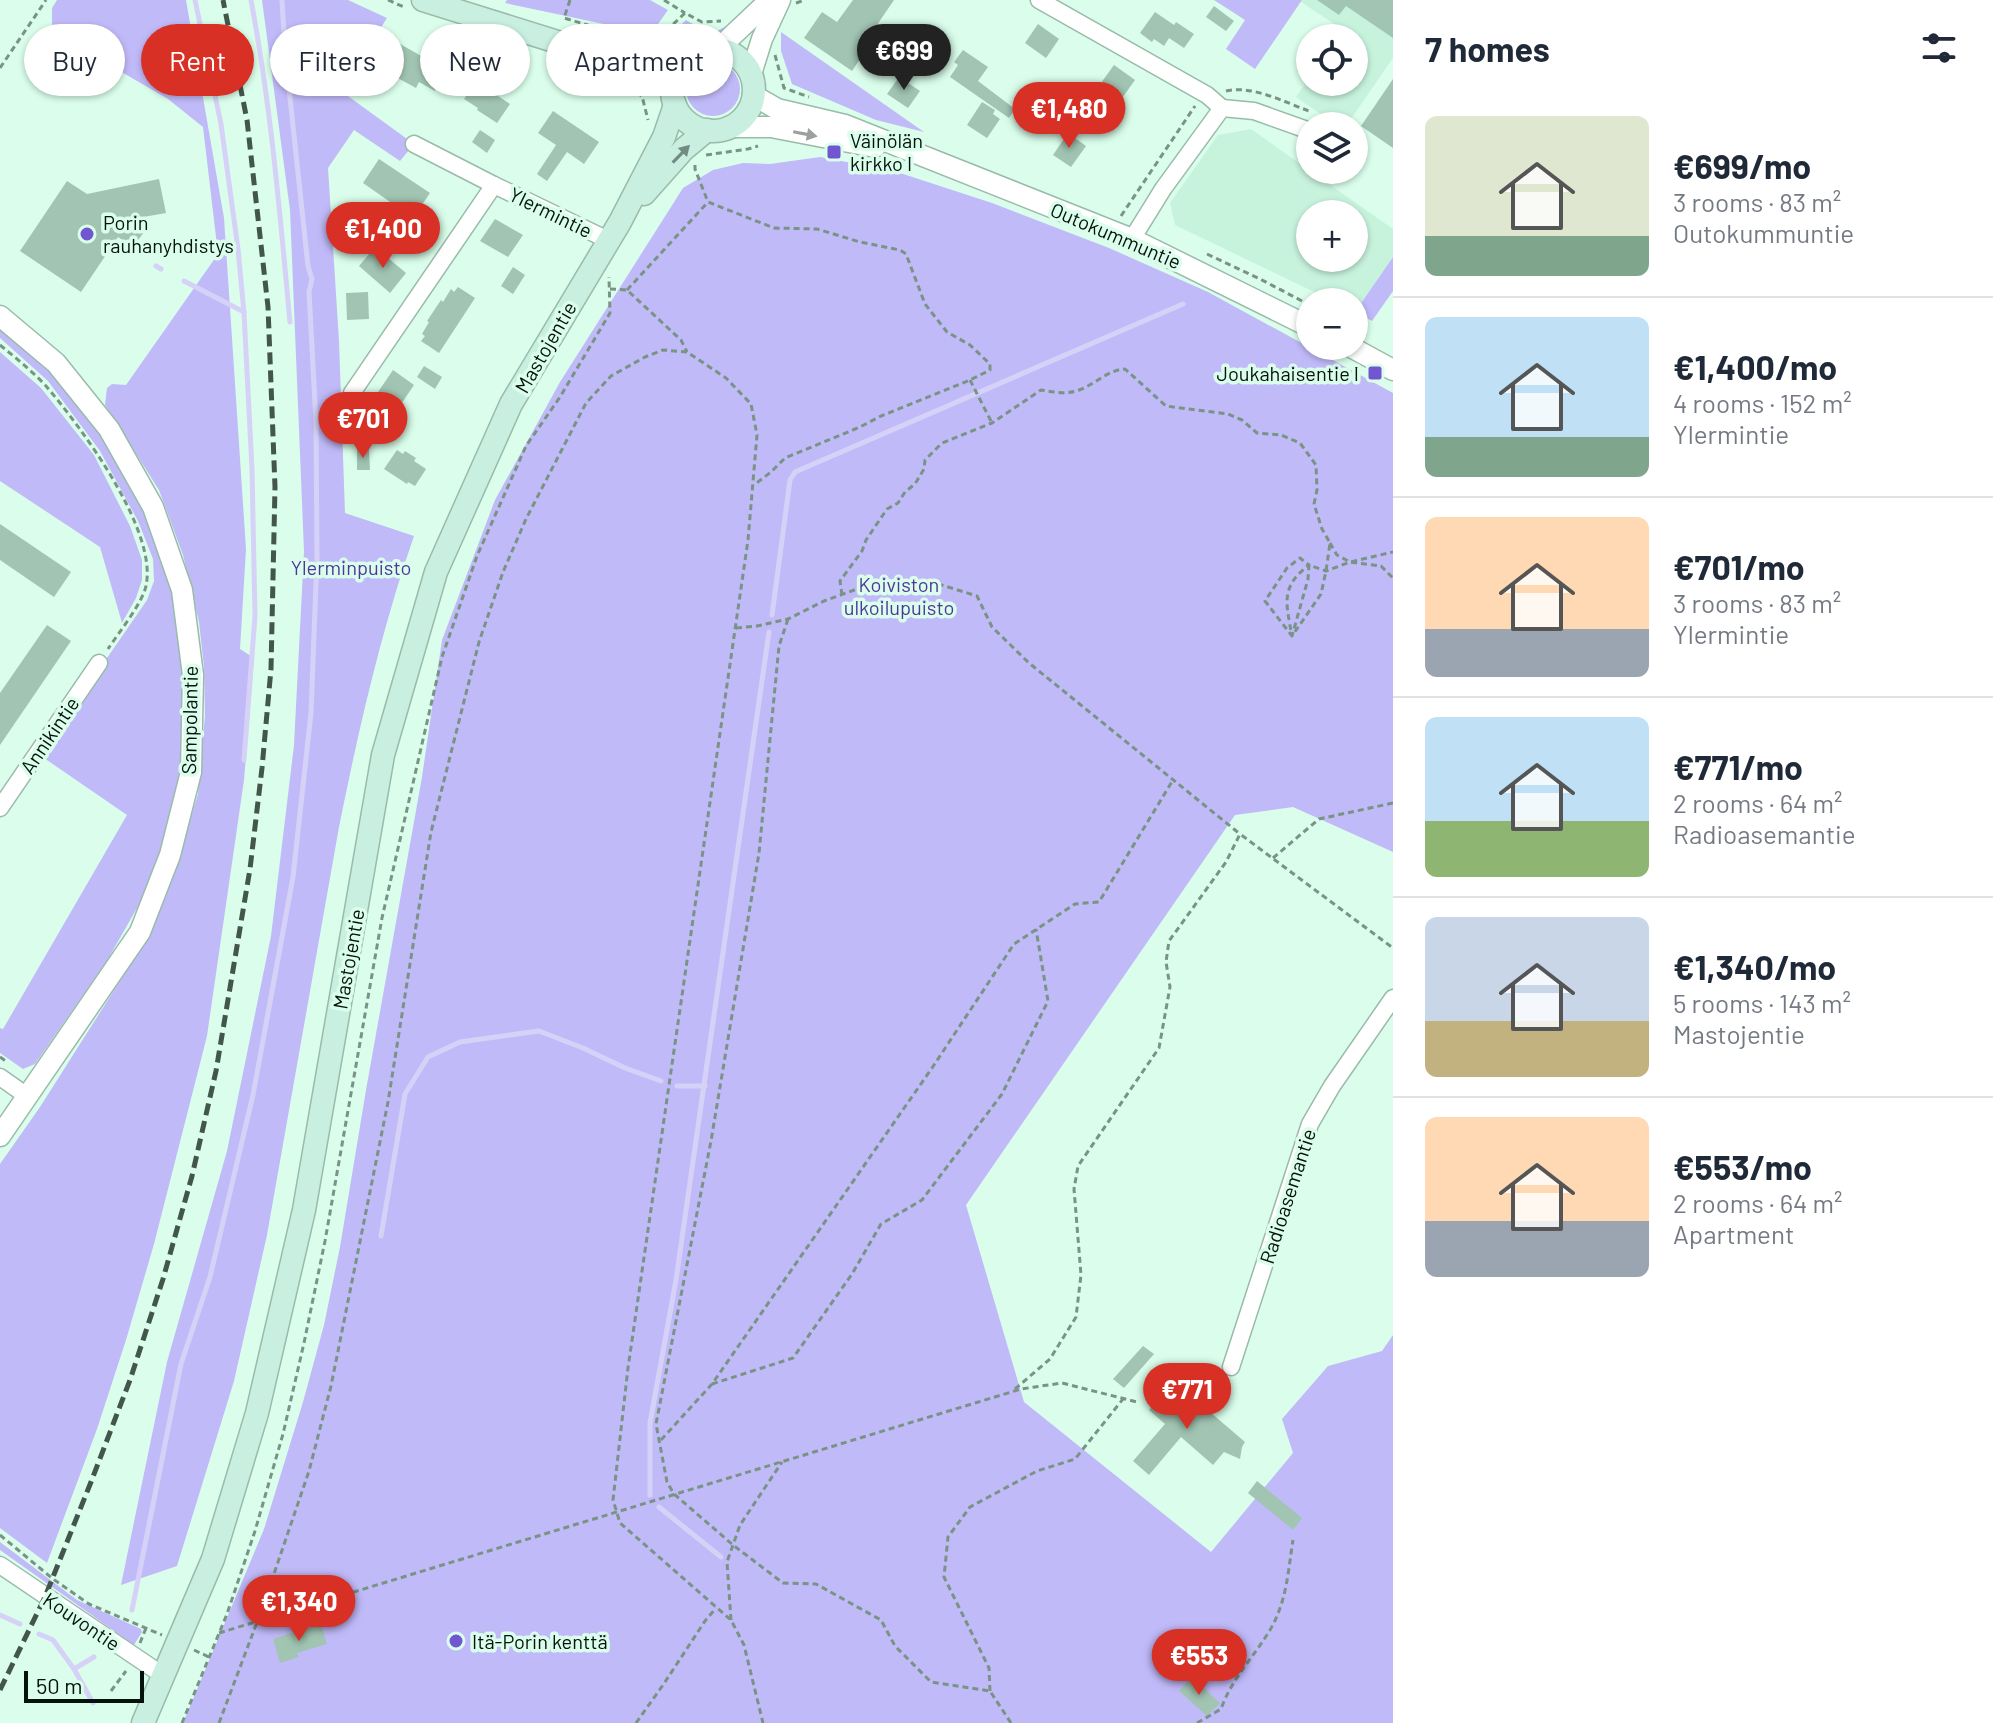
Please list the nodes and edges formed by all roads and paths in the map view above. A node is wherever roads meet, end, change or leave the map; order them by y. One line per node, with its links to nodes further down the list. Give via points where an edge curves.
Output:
1 (46, 0): 16 (path)
2 (388, 0): 8 (path)
3 (570, 0): 10 (path)
4 (664, 0): 9 (path)
5 (770, 0): 11 (street)
6 (780, 0): 17 (street, via 762,39)
7 (1039, 0): 21 (street)
8 (419, 6): 12 (main road)
9 (685, 13)
10 (564, 18)
11 (733, 30)
12 (532, 34): 13 (main road); 14 (main road)
13 (546, 36)
14 (546, 38)
15 (733, 56): 17 (main road, via 745,65)
16 (0, 68)
17 (752, 85): 23 (main road, via 745,115); 27 (street, Outokummuntie, via 777,109 845,125)
18 (642, 96): 24 (path, via 651,126)
19 (673, 96): 24 (main road, Mastojentie)
20 (674, 96): 23 (main road, via 687,122)
21 (1222, 108): 22 (street, via 1254,111); 31 (street)
22 (1296, 126)
23 (718, 129): 27 (street, Outokummuntie, one-way to 27, via 771,127); 30 (main road, Mastojentie, one-way to 23, via 684,149)
24 (664, 137): 30 (main road, Mastojentie)
25 (766, 143): 29 (path, via 696,157 695,169)
26 (414, 144): 28 (street, Ylermintie)
27 (918, 155): 31 (street, Outokummuntie)
28 (494, 185): 30 (street, Ylermintie); 42 (street, Ylermintie)
29 (708, 202): 34 (path); 41 (path, via 774,228 817,229 906,254 925,304 947,332 990,364 990,370)
30 (614, 231): 84 (main road, Mastojentie, via 511,404 436,572 383,755 304,1210 257,1413 213,1559)
31 (1132, 239): 36 (street, Outokummuntie)
32 (608, 269): 33 (path)
33 (609, 289): 34 (path); 83 (path, via 610,313 526,446 477,556 442,657 382,918 304,1343 255,1531)
34 (627, 290): 38 (path, via 681,340)
35 (0, 316): 65 (street, Sampolantie, via 56,363 109,429 153,507 182,590 193,675 191,772 170,855 140,932)
36 (1296, 320)
37 (0, 345): 55 (path, via 46,386 102,459 136,524 147,560 146,587)
38 (687, 352): 44 (path, via 726,378 751,404 757,435); 82 (path, via 663,350 645,357 611,376 586,403 526,519 479,642 431,832 388,1102 331,1386 309,1471)
39 (1368, 356): 40 (street)
40 (1393, 370)
41 (970, 380): 43 (path); 44 (path, via 785,458)
42 (352, 393)
43 (992, 423): 45 (path, via 1041,390 1080,390 1125,369 1166,406 1228,414 1257,433 1300,443 1316,465 1314,504); 51 (path, via 942,443 925,460 915,484 887,509 840,581)
44 (753, 486): 53 (path)
45 (1330, 543): 47 (path); 49 (path)
46 (1393, 552): 47 (path)
47 (1350, 562): 49 (path); 50 (path, via 1381,566)
48 (1309, 565): 49 (path); 54 (path); 54 (path, via 1288,588 1285,602); 54 (path, via 1300,558 1287,568 1265,601)
49 (1326, 571): 54 (path, via 1321,594)
50 (1393, 578)
51 (842, 595): 52 (path); 56 (path, via 868,585 932,582 977,596 992,627 1029,663)
52 (788, 619): 53 (path); 72 (path, via 779,646 759,853 656,1424)
53 (735, 628): 75 (path, via 628,1368)
54 (1292, 636)
55 (99, 663): 58 (street, Annikintie)
56 (1173, 780): 59 (path); 61 (path, via 1099,902 1075,904)
57 (1393, 803): 60 (path, via 1319,819)
58 (0, 808)
59 (1240, 834): 60 (path); 69 (path, via 1169,941 1170,987 1159,1048 1078,1166 1074,1189 1081,1275 1076,1317 1050,1359)
60 (1273, 859): 62 (path)
61 (1036, 929): 68 (path, via 1014,944); 68 (path, via 1048,1001 1002,1094 922,1200 881,1224 793,1358)
62 (1393, 948)
63 (1393, 998): 67 (street, Radioasemantie, via 1310,1124)
64 (0, 1077): 65 (street)
65 (27, 1096): 66 (street, Sampolantie)
66 (0, 1136)
67 (1231, 1367)
68 (712, 1384): 72 (path)
69 (1012, 1392): 70 (path, via 1062,1383); 73 (path)
70 (1123, 1399): 71 (path); 87 (path, via 1075,1459 1037,1471 970,1507 948,1537 944,1577 989,1668)
71 (1137, 1402)
72 (661, 1440): 74 (path)
73 (783, 1461): 74 (path); 78 (path, via 740,1525)
74 (674, 1494): 75 (path); 78 (path)
75 (616, 1512): 80 (path, via 620,1523); 82 (path)
76 (0, 1535): 84 (path, via 89,1604)
77 (1293, 1540): 94 (path, via 1285,1596 1271,1629 1227,1691 1221,1709)
78 (733, 1545): 81 (path, via 727,1562); 87 (path, via 783,1583 816,1584 881,1620 895,1646 931,1682)
79 (0, 1565): 86 (street, Kouvontie)
80 (716, 1607): 81 (path); 91 (path)
81 (731, 1620): 92 (path, via 744,1645)
82 (257, 1622): 83 (path); 90 (path)
83 (219, 1633): 85 (path)
84 (179, 1642): 85 (path); 86 (main road, Mastojentie)
85 (209, 1657): 89 (path)
86 (164, 1676): 88 (main road, Mastojentie)
87 (990, 1691): 93 (path)
88 (143, 1723)
89 (182, 1723)
90 (219, 1723)
91 (636, 1723)
92 (763, 1723)
93 (1011, 1723)
94 (1197, 1723)

